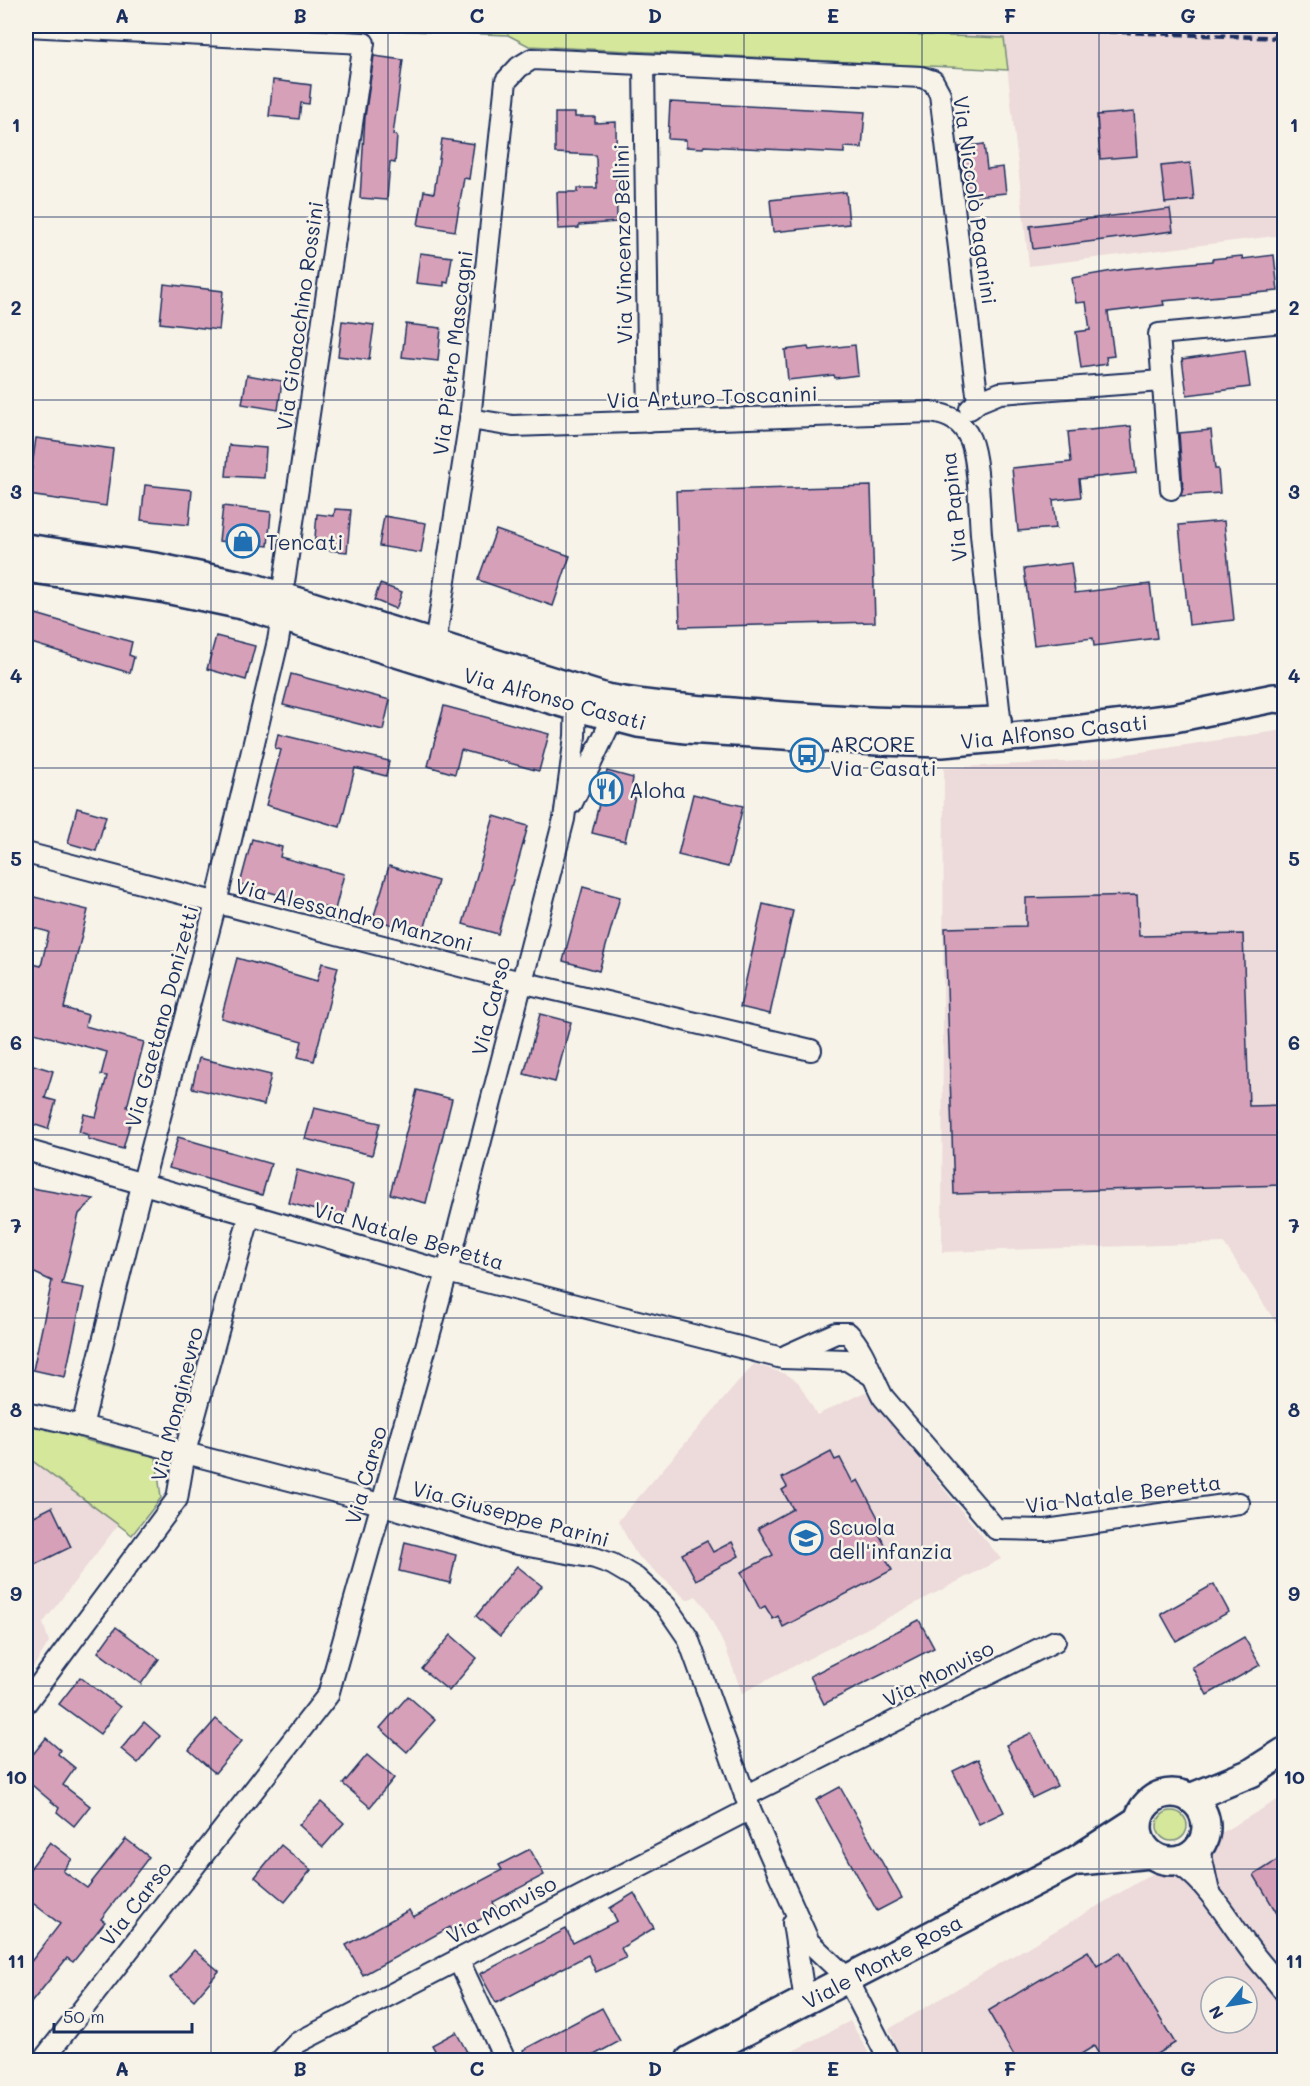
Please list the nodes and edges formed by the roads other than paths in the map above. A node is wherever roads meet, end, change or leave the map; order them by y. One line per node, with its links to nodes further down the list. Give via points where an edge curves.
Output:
1 (26, 26): 13 (street, Via Gioacchino Rossini, via 364,43)
2 (532, 59): 3 (street, Via Niccolò Paganini); 7 (street, Via Pietro Mascagni, via 506,81)
3 (644, 65): 6 (street, Via Niccolò Paganini, via 921,77 933,81 940,94); 9 (street, Via Vincenzo Bellini)
4 (1284, 322): 5 (street, via 1159,334)
5 (1162, 381): 6 (street, via 1000,393); 10 (street)
6 (978, 402): 8 (street)
7 (470, 419): 9 (street, Via Arturo Toscanini, via 513,426); 14 (street, Via Pietro Mascagni)
8 (955, 419): 9 (street, Via Arturo Toscanini, via 931,412); 18 (street, Via Papina, via 971,440 975,465)
9 (649, 422)
10 (1171, 489)
11 (26, 548): 13 (main road, Via Alfonso Casati, via 155,567 251,587)
12 (26, 568): 13 (main road, Via Alfonso Casati, via 166,589 247,606)
13 (282, 607): 14 (main road, Via Alfonso Casati); 21 (street, Via Gaetano Donizetti, via 278,641)
14 (434, 653): 15 (main road, Via Alfonso Casati)
15 (577, 698): 17 (main road, Via Alfonso Casati); 19 (street, Via Carso)
16 (1281, 698): 18 (main road, Via Alfonso Casati, via 1174,718)
17 (618, 709): 18 (main road, Via Alfonso Casati, via 638,723 686,729 878,741 942,742); 19 (street, Via Carso)
18 (1001, 729)
19 (564, 819): 22 (street, Via Carso)
20 (26, 853): 21 (street, Via Alessandro Manzoni)
21 (216, 903): 22 (street, Via Alessandro Manzoni); 25 (street, Via Gaetano Donizetti)
22 (521, 982): 23 (street, Via Alessandro Manzoni); 27 (street, Via Carso)
23 (811, 1050)
24 (26, 1150): 25 (street, Via Natale Beretta)
25 (143, 1182): 26 (street, Via Natale Beretta); 31 (street, Via Gaetano Donizetti)
26 (250, 1214): 27 (street, Via Natale Beretta); 32 (street, Via Monginevro)
27 (447, 1272): 28 (street, Via Natale Beretta); 34 (street, Via Carso)
28 (782, 1358): 29 (street, Via Natale Beretta, via 847,1360); 29 (street, Via Natale Beretta, via 836,1333 849,1333 858,1343)
29 (871, 1375): 33 (street, Via Natale Beretta, via 884,1397 996,1529 1046,1530)
30 (26, 1413): 31 (street, Via Giuseppe Parini)
31 (82, 1426): 32 (street, Via Giuseppe Parini)
32 (185, 1452): 34 (street, Via Giuseppe Parini); 36 (street, Via Monginevro, via 177,1498)
33 (1239, 1503)
34 (382, 1504): 40 (street, Via Giuseppe Parini, via 512,1542 595,1558 636,1578 666,1606 688,1638); 51 (street, Via Carso, via 328,1695)
35 (1055, 1641): 40 (street, Via Monviso)
36 (26, 1703)
37 (1284, 1752): 38 (main road, Viale Monte Rosa)
38 (1251, 1773): 39 (main road, Viale Monte Rosa); 42 (main road, Viale Monte Rosa)
39 (1190, 1797): 41 (main road, Viale Monte Rosa, via 1172,1792 1154,1797 1146,1803); 42 (main road, via 1203,1813)
40 (748, 1802): 46 (street, Via Giuseppe Parini); 47 (street, Via Monviso)
41 (1138, 1820): 43 (main road, via 1139,1839); 44 (main road, Viale Monte Rosa)
42 (1204, 1834): 43 (main road, Viale Monte Rosa, via 1193,1854 1183,1860); 45 (street, via 1202,1860)
43 (1161, 1858): 44 (main road, Viale Monte Rosa); 45 (street, via 1185,1868)
44 (1073, 1862): 48 (main road, Viale Monte Rosa)
45 (1210, 1895): 49 (street)
46 (788, 1897): 48 (street, Via Giuseppe Parini, via 809,1942); 50 (street, Via Giuseppe Parini)
47 (458, 1959): 52 (street, Via Monviso, via 297,2043); 53 (street)
48 (847, 1978): 50 (main road, Viale Monte Rosa); 55 (street)
49 (1284, 1992)
50 (805, 2001): 54 (main road, Viale Monte Rosa)
51 (43, 2061)
52 (281, 2061)
53 (505, 2061)
54 (690, 2061)
55 (888, 2061)

